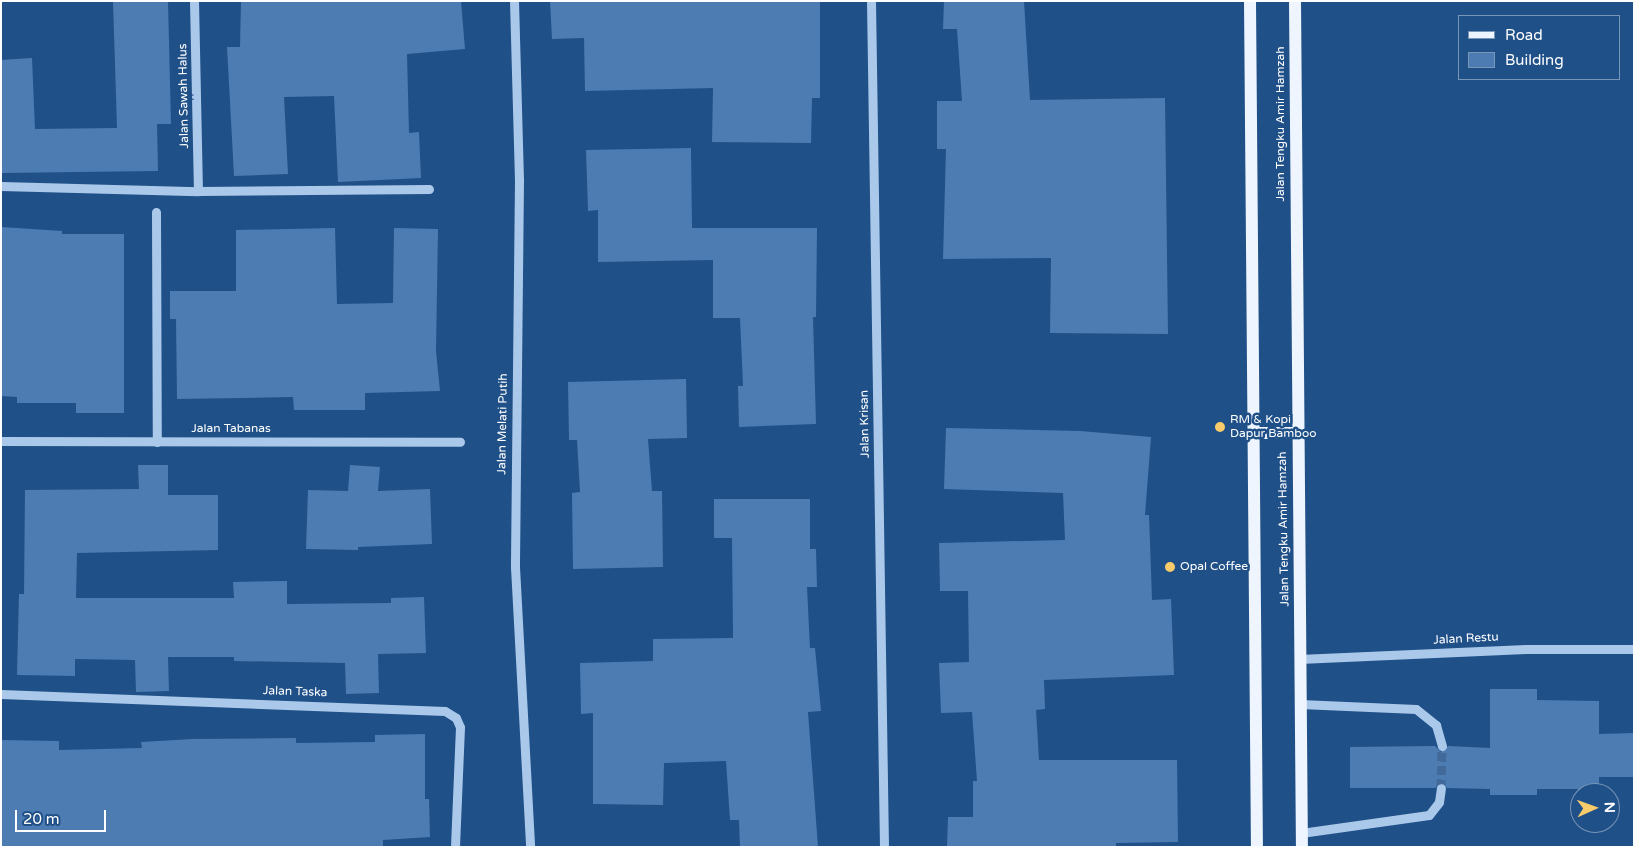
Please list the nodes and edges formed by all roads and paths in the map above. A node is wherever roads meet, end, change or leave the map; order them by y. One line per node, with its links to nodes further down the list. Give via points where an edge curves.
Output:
1 (194, 1): 8 (street, Jalan Sawah Halus)
2 (514, 1): 23 (street, Jalan Melati Putih, via 519,180 515,567)
3 (871, 1): 24 (street, Jalan Krisan)
4 (1250, 1): 10 (main road)
5 (1295, 1): 11 (main road, Jalan Tengku Amir Hamzah)
6 (1, 186): 8 (street)
7 (429, 189): 8 (street)
8 (198, 191)
9 (156, 212): 13 (street)
10 (1254, 433): 11 (main road); 25 (main road)
11 (1297, 433): 16 (main road, Jalan Tengku Amir Hamzah)
12 (1, 441): 13 (street, Jalan Tabanas)
13 (157, 442): 14 (street, Jalan Tabanas)
14 (460, 442)
15 (1634, 649): 16 (street, Jalan Restu, via 1526,649)
16 (1300, 659): 18 (main road, Jalan Tengku Amir Hamzah)
17 (1, 694): 22 (street, Jalan Taska, via 445,712 456,718 460,727)
18 (1300, 704): 19 (street, via 1416,708 1436,725); 21 (main road, Jalan Tengku Amir Hamzah)
19 (1442, 746)
20 (1442, 788): 21 (street, via 1440,802 1429,815)
21 (1302, 833): 26 (main road, Jalan Tengku Amir Hamzah)
22 (455, 847)
23 (530, 847)
24 (884, 847)
25 (1257, 847)
26 (1302, 847)

